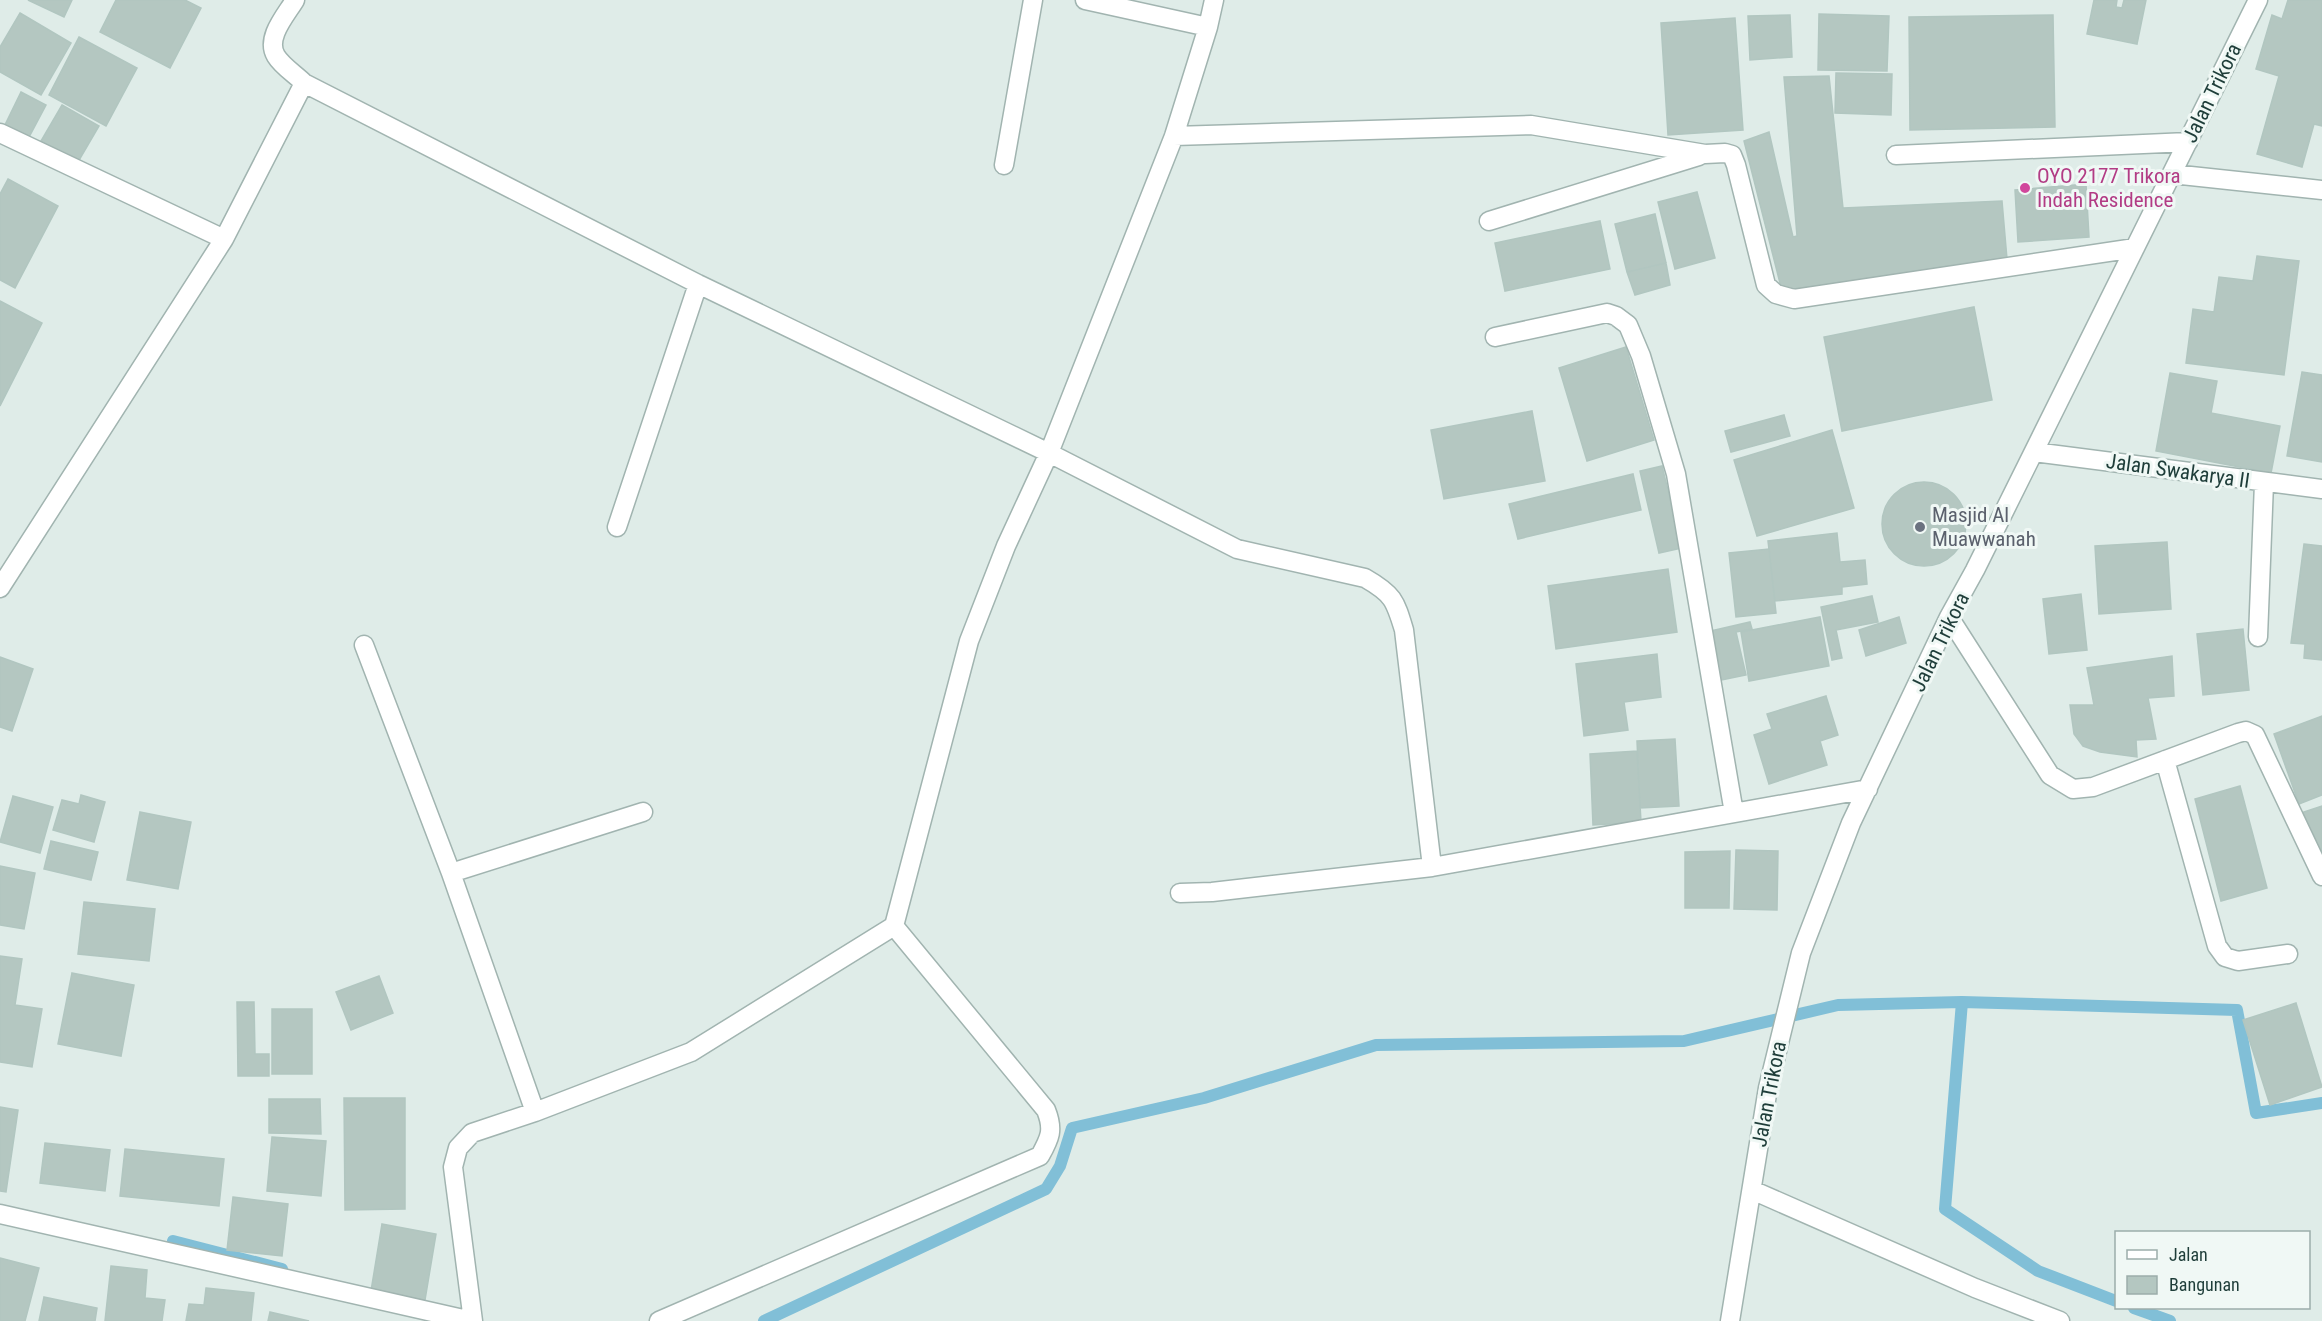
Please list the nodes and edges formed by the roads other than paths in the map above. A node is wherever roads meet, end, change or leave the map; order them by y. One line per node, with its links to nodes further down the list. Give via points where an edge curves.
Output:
1 (294, 0): 7 (street, via 272,44 276,57)
2 (1033, 0): 13 (street)
3 (1085, 0): 6 (street)
4 (1214, 0): 6 (street)
5 (2258, 0): 10 (street, Jalan Trikora)
6 (1209, 27): 9 (street)
7 (304, 83): 17 (street); 19 (street)
8 (0, 133): 17 (street)
9 (1174, 136): 11 (street, via 1531,125); 22 (street)
10 (2188, 142): 12 (street); 14 (street, Jalan Trikora)
11 (1705, 154): 16 (street); 18 (street, via 1732,155 1766,285 1776,294 1794,299)
12 (1896, 155)
13 (1004, 165)
14 (2172, 174): 15 (street); 18 (street, Jalan Trikora)
15 (2322, 190)
16 (1489, 220)
17 (224, 239): 26 (street)
18 (2135, 248): 21 (street, Jalan Trikora)
19 (698, 284): 22 (street); 25 (street)
20 (1495, 337): 33 (street, via 1607,313 1628,325 1676,474)
21 (2034, 452): 23 (street, Jalan Swakarya II); 27 (street, Jalan Trikora)
22 (1049, 453): 34 (street, via 1237,549 1365,578 1384,589 1396,603 1404,630); 38 (street, via 1006,546 969,641)
23 (2264, 483): 24 (street, Jalan Swakarya II); 28 (street)
24 (2322, 489)
25 (616, 527)
26 (0, 588)
27 (1949, 617): 30 (street, via 2050,775 2073,789 2093,787); 31 (street, Jalan Trikora)
28 (2258, 637)
29 (364, 645): 35 (street)
30 (2165, 760): 36 (street, via 2238,733 2255,735); 39 (street, via 2217,946 2225,957 2238,961)
31 (1868, 789): 33 (street); 41 (street, Jalan Trikora, via 1800,953 1768,1088)
32 (643, 812): 35 (street)
33 (1734, 813): 34 (street)
34 (1432, 867): 37 (street)
35 (451, 873): 40 (street)
36 (2322, 876)
37 (1180, 893)
38 (894, 926): 40 (street, via 691,1052); 44 (street, via 1046,1110 1052,1125 1048,1143 1040,1156)
39 (2288, 954)
40 (535, 1112): 43 (street, via 471,1133 462,1140 455,1157 453,1167)
41 (1752, 1190): 45 (street, Jalan Trikora); 46 (street)
42 (0, 1214): 43 (street)
43 (473, 1321)
44 (659, 1321)
45 (1730, 1321)
46 (2060, 1321)

